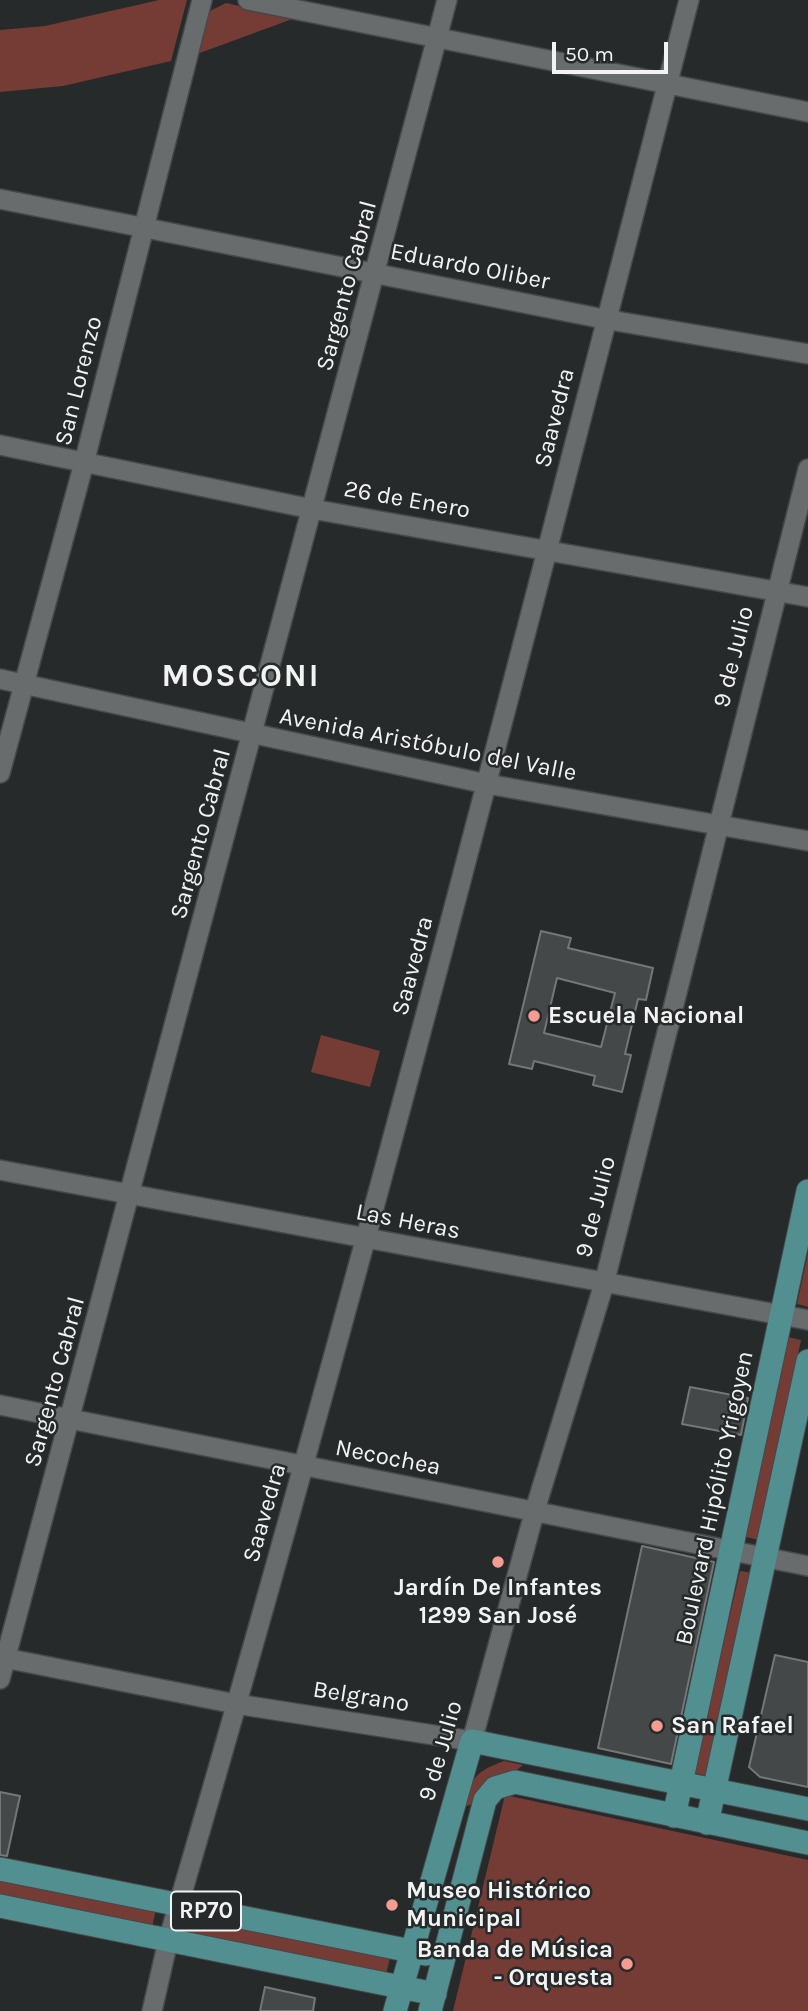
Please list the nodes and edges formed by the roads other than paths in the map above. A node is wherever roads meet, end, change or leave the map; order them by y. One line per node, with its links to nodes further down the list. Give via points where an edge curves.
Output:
1 (202, 0): 9 (street, San Lorenzo)
2 (248, 0): 5 (street)
3 (447, 0): 5 (street, Sargento Cabral)
4 (689, 0): 6 (street, Saavedra)
5 (438, 37): 6 (street); 10 (street, Sargento Cabral)
6 (668, 82): 7 (street); 11 (street, Saavedra)
7 (808, 112)
8 (0, 200): 9 (street, Eduardo Oliber)
9 (144, 226): 10 (street, Eduardo Oliber); 14 (street, San Lorenzo)
10 (375, 274): 11 (street, Eduardo Oliber); 16 (street, Sargento Cabral)
11 (604, 319): 12 (street, Eduardo Oliber); 17 (street, Saavedra)
12 (808, 354)
13 (0, 445): 14 (street, 26 de Enero)
14 (84, 463): 16 (street, 26 de Enero); 21 (street, San Lorenzo)
15 (808, 469): 18 (street, 9 de Julio)
16 (313, 509): 17 (street, 26 de Enero); 22 (street, Sargento Cabral)
17 (548, 549): 18 (street, 26 de Enero); 24 (street, Saavedra)
18 (777, 592): 19 (street, 26 de Enero); 25 (street, 9 de Julio)
19 (808, 597)
20 (0, 680): 21 (street, Avenida Aristóbulo del Valle)
21 (24, 684): 22 (street, Avenida Aristóbulo del Valle); 23 (street, San Lorenzo)
22 (252, 734): 24 (street, Avenida Aristóbulo del Valle); 29 (street, Sargento Cabral)
23 (0, 773)
24 (487, 783): 25 (street, Avenida Aristóbulo del Valle); 30 (street, Saavedra)
25 (719, 826): 26 (street, Avenida Aristóbulo del Valle); 31 (street, 9 de Julio)
26 (808, 841)
27 (0, 1170): 29 (street, Las Heras)
28 (808, 1191): 32 (main road, Boulevard Hipólito Yrigoyen)
29 (129, 1197): 30 (street, Las Heras); 36 (street, Sargento Cabral)
30 (366, 1239): 31 (street, Las Heras); 37 (street, Saavedra)
31 (604, 1284): 32 (street, Las Heras); 38 (street, 9 de Julio)
32 (781, 1314): 33 (street, Las Heras); 39 (main road, Boulevard Hipólito Yrigoyen)
33 (808, 1320)
34 (808, 1361): 40 (main road)
35 (0, 1405): 36 (street, Necochea)
36 (70, 1419): 37 (street, Necochea); 42 (street, Sargento Cabral)
37 (304, 1467): 38 (street, Necochea); 44 (street, Saavedra)
38 (535, 1510): 39 (street, Necochea); 45 (street, 9 de Julio)
39 (732, 1553): 40 (street, Necochea); 46 (main road, Boulevard Hipólito Yrigoyen)
40 (768, 1557): 41 (street, Necochea); 47 (main road)
41 (808, 1566)
42 (3, 1657): 43 (street, Sargento Cabral); 44 (street, Belgrano)
43 (0, 1679)
44 (236, 1704): 45 (street, Belgrano); 53 (street, Saavedra)
45 (472, 1741): 46 (main road, Belgrano); 56 (main road, 9 de Julio)
46 (681, 1783): 47 (main road, Belgrano); 49 (main road, Boulevard Hipólito Yrigoyen)
47 (715, 1789): 48 (main road, Belgrano); 50 (main road)
48 (808, 1809)
49 (674, 1816): 50 (main road); 57 (main road, via 515,1782 495,1788 485,1800)
50 (707, 1823): 51 (main road)
51 (808, 1843)
52 (0, 1869): 53 (main road, RP70)
53 (179, 1905): 55 (street, Saavedra); 56 (main road, RP70)
54 (0, 1906): 55 (main road, RP70)
55 (168, 1941): 58 (main road, RP70); 60 (street, Saavedra)
56 (411, 1951): 57 (main road); 58 (main road, 9 de Julio)
57 (443, 1958): 59 (main road)
58 (401, 1987): 59 (main road); 61 (main road, 9 de Julio)
59 (432, 2003)
60 (152, 2011)
61 (395, 2011)

